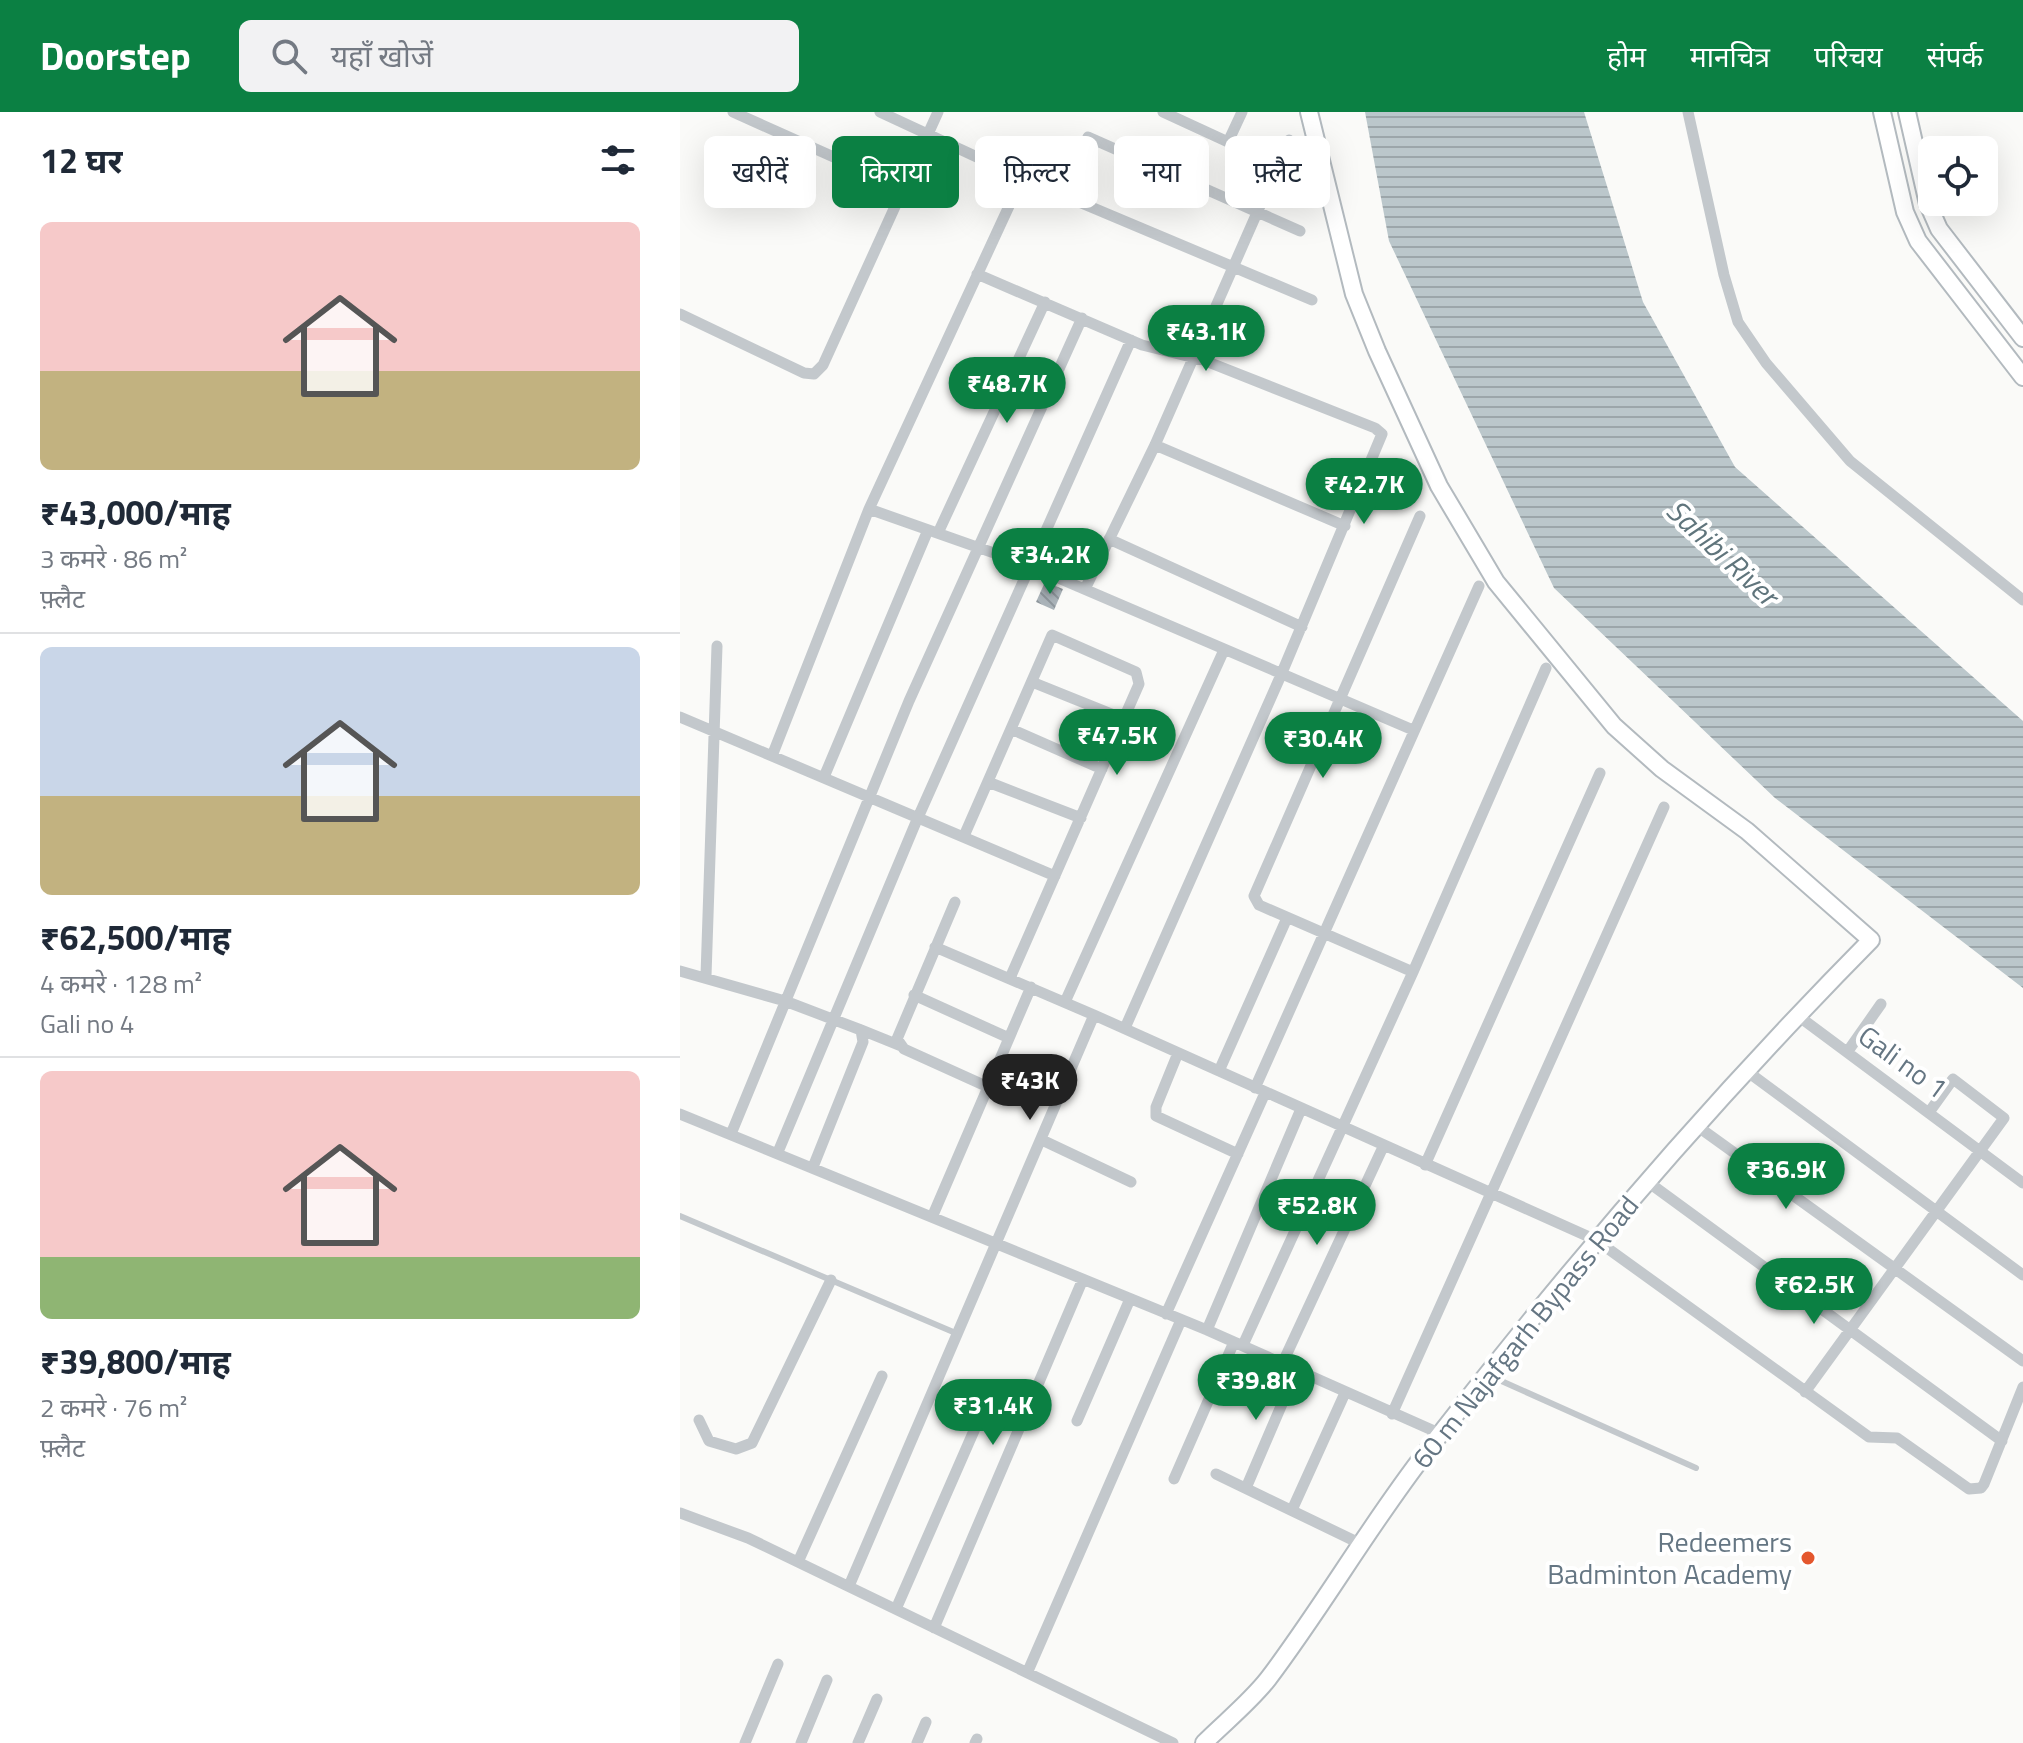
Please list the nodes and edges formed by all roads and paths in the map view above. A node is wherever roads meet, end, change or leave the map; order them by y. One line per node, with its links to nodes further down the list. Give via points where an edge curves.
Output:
1 (733, 112): 14 (street)
2 (880, 112): 10 (street)
3 (938, 112): 10 (street)
4 (1163, 112): 13 (street)
5 (1242, 112): 11 (street)
6 (1309, 112): 80 (street, 60 m Najafgarh Bypass Road, via 1354,294 1439,486 1496,582 1614,726 1662,769 1747,831 1871,940)
7 (1688, 112): 42 (street, via 1738,322 1766,363 1850,461)
8 (1882, 112): 31 (street, via 1905,212 1918,241)
9 (1907, 112): 28 (street, via 1928,204 1939,229)
10 (927, 135): 15 (street)
11 (1231, 136)
12 (1098, 141): 20 (street)
13 (1225, 141)
14 (832, 156)
15 (975, 157)
16 (894, 208): 26 (street, via 823,365 814,374)
17 (1008, 208): 23 (street)
18 (1092, 208): 22 (street)
19 (1261, 208): 20 (street)
20 (1259, 213): 21 (street); 22 (street)
21 (1300, 231)
22 (1233, 268): 24 (street); 30 (street)
23 (977, 274): 25 (street); 33 (street)
24 (1312, 300)
25 (1045, 302): 27 (street); 36 (street)
26 (680, 314)
27 (1082, 318): 29 (street); 38 (street)
28 (2023, 338)
29 (1131, 340): 30 (street); 39 (street)
30 (1194, 357): 32 (street); 35 (street, via 1379,431 1380,443)
31 (2023, 377)
32 (1155, 445): 35 (street); 37 (street)
33 (869, 509): 36 (street); 55 (street)
34 (1420, 516): 49 (street)
35 (1345, 526): 43 (street)
36 (933, 532): 38 (street); 58 (street)
37 (1109, 539): 41 (street); 43 (street)
38 (979, 548): 39 (street); 60 (street)
39 (1028, 565): 41 (street); 62 (street)
40 (1479, 586): 53 (street)
41 (1085, 589): 45 (street)
42 (2023, 600)
43 (1302, 627): 47 (street)
44 (717, 646): 54 (street)
45 (1224, 650): 47 (street); 77 (street)
46 (1546, 668): 71 (street)
47 (1281, 675): 49 (street); 82 (street)
48 (1032, 682): 51 (street); 51 (street, via 1052,635 1136,672 1139,684); 52 (street)
49 (1339, 698): 53 (street); 67 (street, via 1254,896 1259,905)
50 (680, 717): 54 (street)
51 (1124, 719): 56 (street)
52 (1011, 729): 56 (street); 59 (street)
53 (1413, 730): 68 (street)
54 (714, 732): 55 (street); 72 (street)
55 (772, 756): 58 (street)
56 (1102, 769): 63 (street)
57 (1600, 773): 103 (street)
58 (824, 777): 60 (street)
59 (988, 782): 63 (street); 64 (street)
60 (868, 795): 62 (street); 76 (street)
61 (1664, 807): 108 (street)
62 (918, 817): 64 (street); 81 (street)
63 (1081, 818): 65 (street)
64 (964, 836): 65 (street)
65 (1055, 876): 73 (street)
66 (955, 902): 69 (street)
67 (1287, 918): 68 (street); 88 (street)
68 (1322, 932): 71 (street); 91 (street)
69 (935, 947): 73 (street); 75 (street)
70 (680, 971): 72 (street)
71 (1413, 972): 96 (street)
72 (706, 976): 76 (street)
73 (1010, 978): 74 (street)
74 (1031, 987): 77 (street); 84 (street)
75 (914, 995): 84 (street); 85 (street, via 898,1033)
76 (785, 1001): 81 (street); 97 (street)
77 (1065, 1002): 79 (street)
78 (1881, 1004): 86 (street, Gali no 1)
79 (1094, 1015): 82 (street); 98 (street)
80 (1797, 1015): 86 (street, Gali no 1); 89 (street, 60 m Najafgarh Bypass Road)
81 (835, 1021): 83 (street); 101 (street)
82 (1125, 1028): 87 (street)
83 (859, 1029): 85 (street); 104 (street, via 863,1042)
84 (1009, 1038): 90 (street)
85 (901, 1047): 90 (street)
86 (1848, 1051): 93 (street, Gali no 1)
87 (1178, 1053): 88 (street); 102 (street, via 1156,1116)
88 (1219, 1071): 91 (street)
89 (1748, 1072): 95 (street, 60 m Najafgarh Bypass Road); 109 (street)
90 (988, 1087): 110 (street)
91 (1260, 1090): 92 (street); 102 (street)
92 (1301, 1109): 96 (street); 121 (street)
93 (1930, 1111): 100 (street, Gali no 1); 100 (street, via 1953,1079 2004,1118)
94 (680, 1114): 97 (street)
95 (1697, 1126): 106 (street, 60 m Najafgarh Bypass Road); 114 (street)
96 (1342, 1128): 99 (street); 124 (street)
97 (731, 1134): 101 (street)
98 (1042, 1140): 105 (street); 113 (street)
99 (1383, 1147): 103 (street); 126 (street)
100 (1980, 1149): 107 (street, Gali no 1); 109 (street)
101 (778, 1152): 104 (street)
102 (1238, 1154): 119 (street)
103 (1425, 1165): 108 (street)
104 (813, 1167): 110 (street)
105 (1131, 1182)
106 (1648, 1182): 112 (street, 60 m Najafgarh Bypass Road); 122 (street)
107 (2023, 1183)
108 (1489, 1194): 112 (street); 133 (street)
109 (1936, 1213): 114 (street); 115 (street)
110 (933, 1215): 113 (street)
111 (680, 1216): 117 (lane)
112 (1596, 1240): 128 (street, 60 m Najafgarh Bypass Road); 131 (street)
113 (998, 1242): 116 (street); 123 (street)
114 (1896, 1268): 122 (street); 125 (street)
115 (2023, 1275)
116 (1083, 1279): 118 (street); 149 (street)
117 (831, 1280): 123 (lane); 135 (street, via 752,1443 736,1449 709,1441)
118 (1130, 1299): 119 (street); 136 (street)
119 (1166, 1314): 120 (street)
120 (1181, 1320): 121 (street); 151 (street)
121 (1207, 1330): 124 (street)
122 (1850, 1331): 131 (street); 138 (street)
123 (958, 1334): 147 (street)
124 (1239, 1344): 126 (street); 141 (street)
125 (2023, 1361)
126 (1283, 1362): 127 (street)
127 (1297, 1369): 132 (street); 142 (street)
128 (1488, 1375): 137 (street, 60 m Najafgarh Bypass Road); 139 (lane)
129 (882, 1376): 146 (street)
130 (2023, 1387): 138 (street)
131 (1805, 1392): 138 (street, via 1869,1437 1893,1435 1975,1490 1984,1484)
132 (1345, 1393): 133 (street); 143 (street)
133 (1392, 1414): 137 (street)
134 (980, 1417): 148 (street)
135 (699, 1420)
136 (1077, 1421)
137 (1441, 1434): 145 (street, 60 m Najafgarh Bypass Road)
138 (2002, 1441)
139 (1696, 1468)
140 (1216, 1474): 142 (street)
141 (1174, 1479)
142 (1246, 1488): 143 (street)
143 (1292, 1510): 145 (street)
144 (680, 1513): 146 (street)
145 (1359, 1543): 160 (street, 60 m Najafgarh Bypass Road, via 1268,1679)
146 (798, 1562): 147 (street)
147 (849, 1586): 148 (street)
148 (896, 1609): 149 (street)
149 (934, 1628): 151 (street)
150 (778, 1664): 155 (street)
151 (1028, 1671): 159 (street)
152 (827, 1680): 156 (street)
153 (877, 1699): 157 (street)
154 (926, 1722): 158 (street)
155 (745, 1743)
156 (801, 1743)
157 (858, 1743)
158 (917, 1743)
159 (1173, 1743)
160 (1204, 1743)

